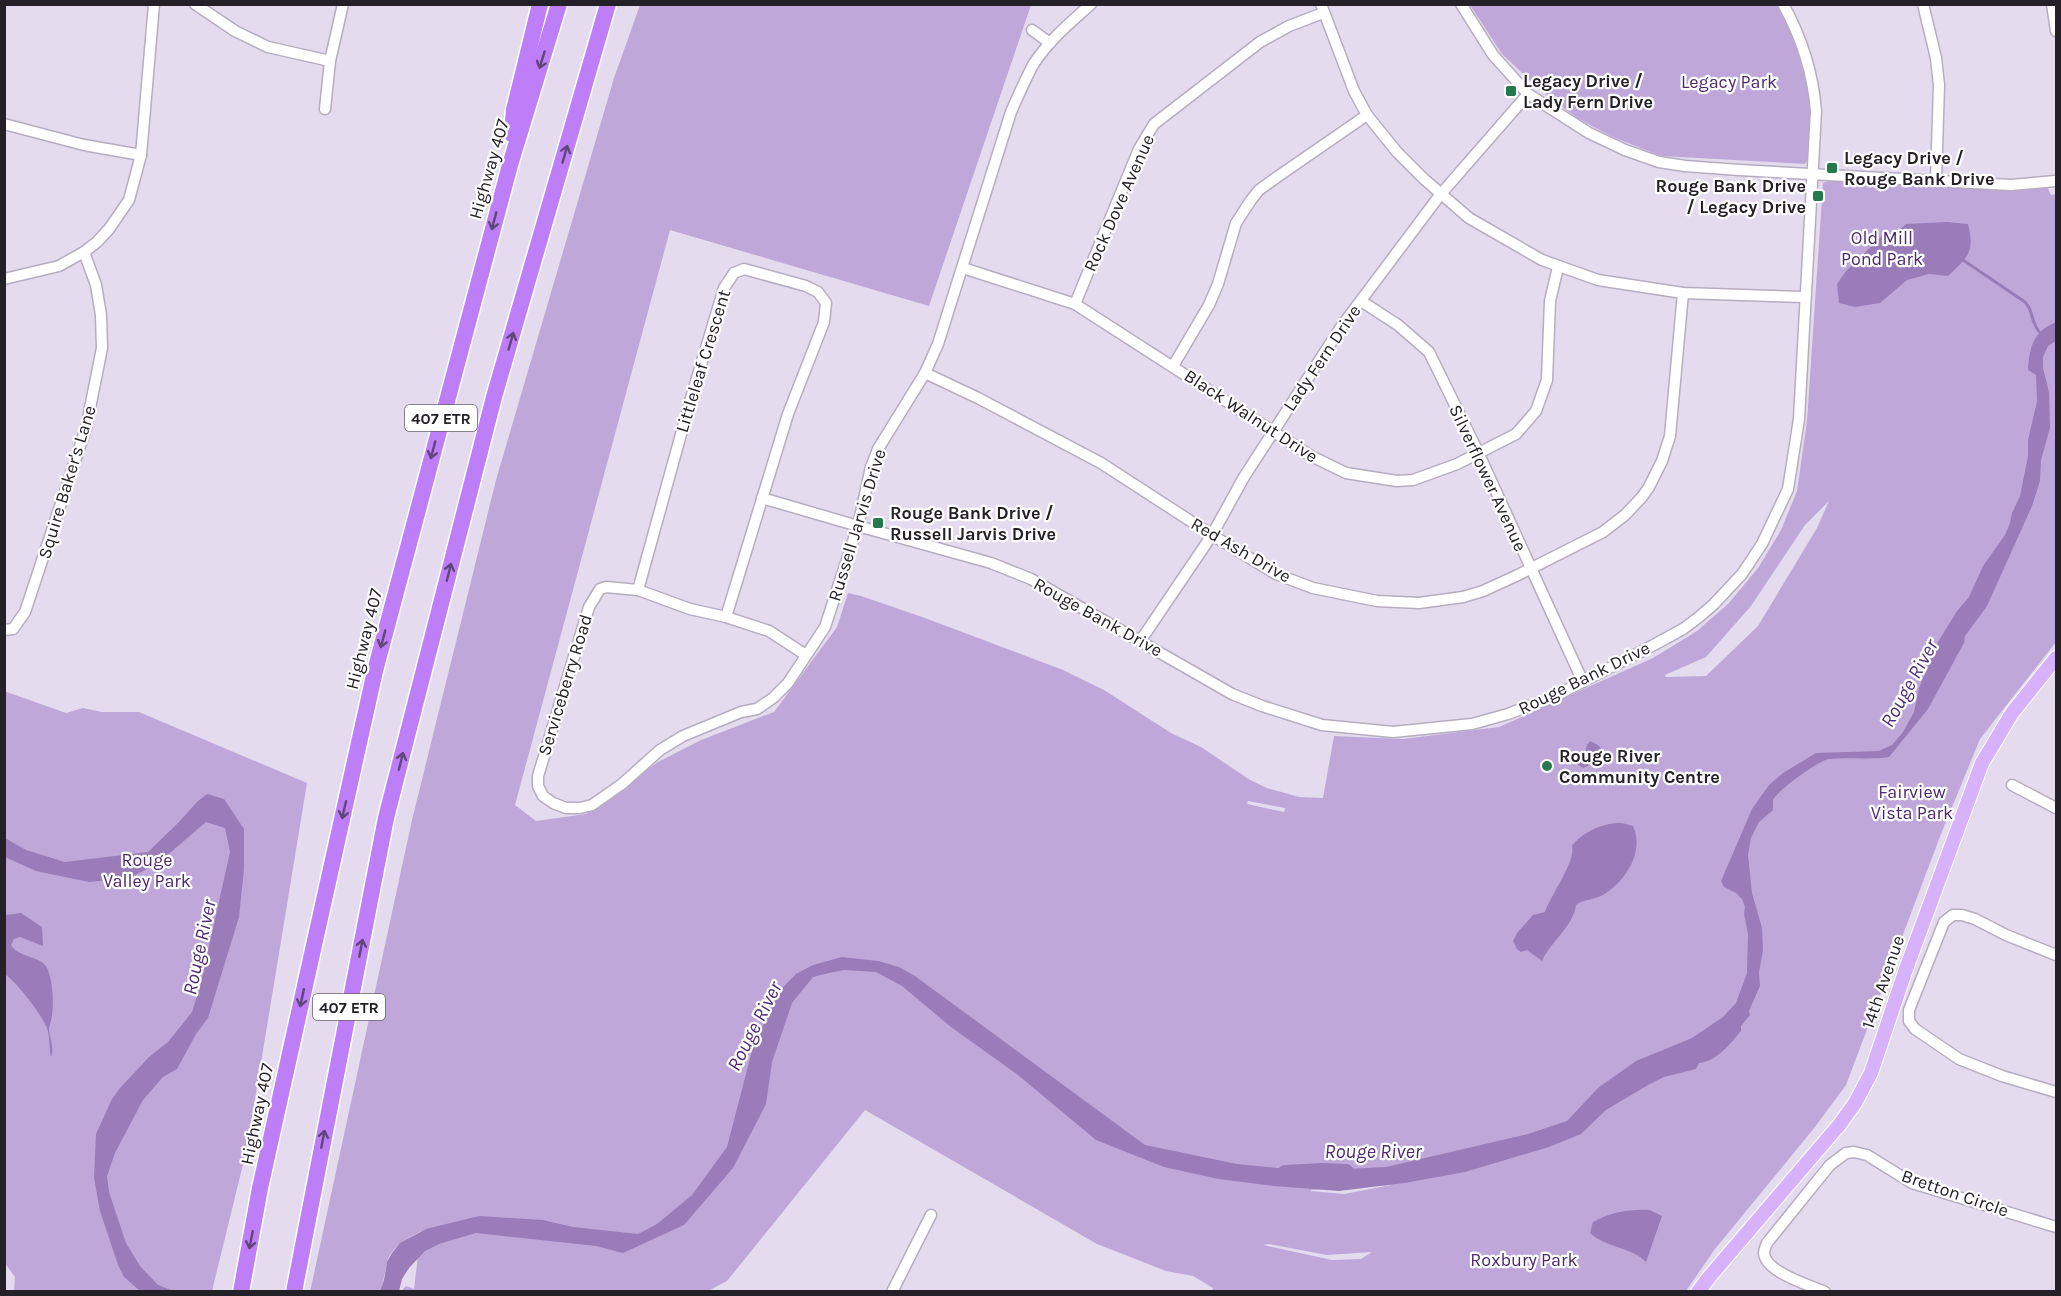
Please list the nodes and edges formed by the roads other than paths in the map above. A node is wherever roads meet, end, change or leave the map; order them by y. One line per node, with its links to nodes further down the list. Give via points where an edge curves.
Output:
1 (154, 4): 21 (street)
2 (195, 4): 16 (street, via 268,47)
3 (343, 4): 16 (street)
4 (540, 4): 22 (highway, via 514,110)
5 (559, 4): 22 (highway, Highway 407 / 407 ETR, one-way to 22)
6 (608, 4): 58 (highway, 407 ETR, one-way to 6, via 387,818 494,397)
7 (1091, 4): 15 (street, Russell Jarvis Drive)
8 (1461, 4): 17 (street, via 1493,55)
9 (1783, 4): 23 (street, Rouge Bank Drive, via 1794,23 1812,77 1816,111)
10 (1923, 4): 24 (street, via 1939,85)
11 (2052, 4): 14 (street)
12 (1322, 9): 19 (street); 34 (street, Rock Dove Avenue, via 1260,42 1154,124 1139,149)
13 (1032, 30): 15 (street)
14 (2056, 31)
15 (1050, 43): 29 (street, Russell Jarvis Drive, via 1034,64 1011,112)
16 (330, 61): 18 (street)
17 (1528, 94): 23 (street, via 1589,133 1659,162); 26 (street, Lady Fern Drive)
18 (325, 109)
19 (1367, 115): 26 (street); 35 (street, via 1268,183 1251,200 1236,223 1209,305)
20 (4, 124): 21 (street)
21 (141, 155): 27 (street, via 129,200 97,242)
22 (510, 165): 57 (highway, Highway 407 / 407 ETR, one-way to 57, via 375,671 260,1188)
23 (1813, 174): 24 (street); 32 (street, Rouge Bank Drive)
24 (1936, 180): 25 (street, via 2012,185)
25 (2056, 181)
26 (1440, 195): 28 (street, via 1469,218); 33 (street, Lady Fern Drive)
27 (84, 252): 30 (street, via 60,266); 45 (street, Squire Baker's Lane, via 96,285 102,348 87,428 25,612 13,629)
28 (1558, 267): 31 (street, via 1598,280); 38 (street, Black Walnut Drive, via 1550,301 1546,381 1536,411 1516,434)
29 (963, 268): 34 (street, Black Walnut Drive); 36 (street, Russell Jarvis Drive)
30 (4, 279)
31 (1683, 293): 32 (street); 42 (street, Red Ash Drive, via 1670,436 1649,487 1603,532)
32 (1804, 297): 49 (street, Rouge Bank Drive, via 1794,460 1788,489 1761,544 1742,574 1699,617)
33 (1361, 301): 37 (street, Lady Fern Drive); 38 (street, Silverflower Avenue, via 1429,352)
34 (1076, 304): 35 (street, Black Walnut Drive)
35 (1173, 366): 37 (street, Black Walnut Drive)
36 (925, 373): 40 (street, Russell Jarvis Drive, via 878,449); 41 (street, Red Ash Drive, via 1092,458)
37 (1274, 432): 38 (street, Black Walnut Drive, via 1311,456 1346,472 1396,482 1431,475); 41 (street, Lady Fern Drive)
38 (1478, 452): 42 (street, Silverflower Avenue)
39 (762, 498): 40 (street, Rouge Bank Drive); 43 (street, Littleleaf Crescent, via 788,414 824,322 826,303 818,292 806,286 744,269 734,273 724,288); 44 (street, Littleleaf Crescent)
40 (858, 526): 46 (street, Rouge Bank Drive, via 1010,570); 47 (street, Russell Jarvis Drive, via 825,627)
41 (1212, 535): 42 (street, Red Ash Drive, via 1276,574 1313,588 1377,601 1419,603 1463,597); 46 (street, Lady Fern Drive)
42 (1530, 568): 49 (street, Silverflower Avenue)
43 (638, 590): 44 (street); 51 (street, Serviceberry Road, via 606,586 589,607)
44 (726, 617): 47 (street, via 770,631)
45 (4, 630)
46 (1141, 640): 49 (street, Rouge Bank Drive, via 1232,694 1262,706 1322,725 1393,732 1492,719)
47 (806, 655): 51 (street, Russell Jarvis Drive, via 773,698 757,709 683,736 592,805 566,808 543,796)
48 (2056, 658): 60 (main road, 14th Avenue, via 2012,713 1982,763 1870,1073 1855,1102)
49 (1583, 682)
50 (2012, 785): 52 (street)
51 (538, 786)
52 (2056, 808)
53 (2056, 955): 54 (street, via 1975,919 1953,915 1944,922 1909,1010 1909,1021 1959,1059)
54 (2056, 1092)
55 (931, 1215): 59 (street)
56 (2056, 1227): 61 (street, Bretton Circle, via 1912,1182 1867,1155 1846,1153 1830,1165 1767,1243 1764,1253 1769,1264 1778,1270)
57 (241, 1292)
58 (294, 1292)
59 (892, 1292)
60 (1698, 1292)
61 (1824, 1292)

